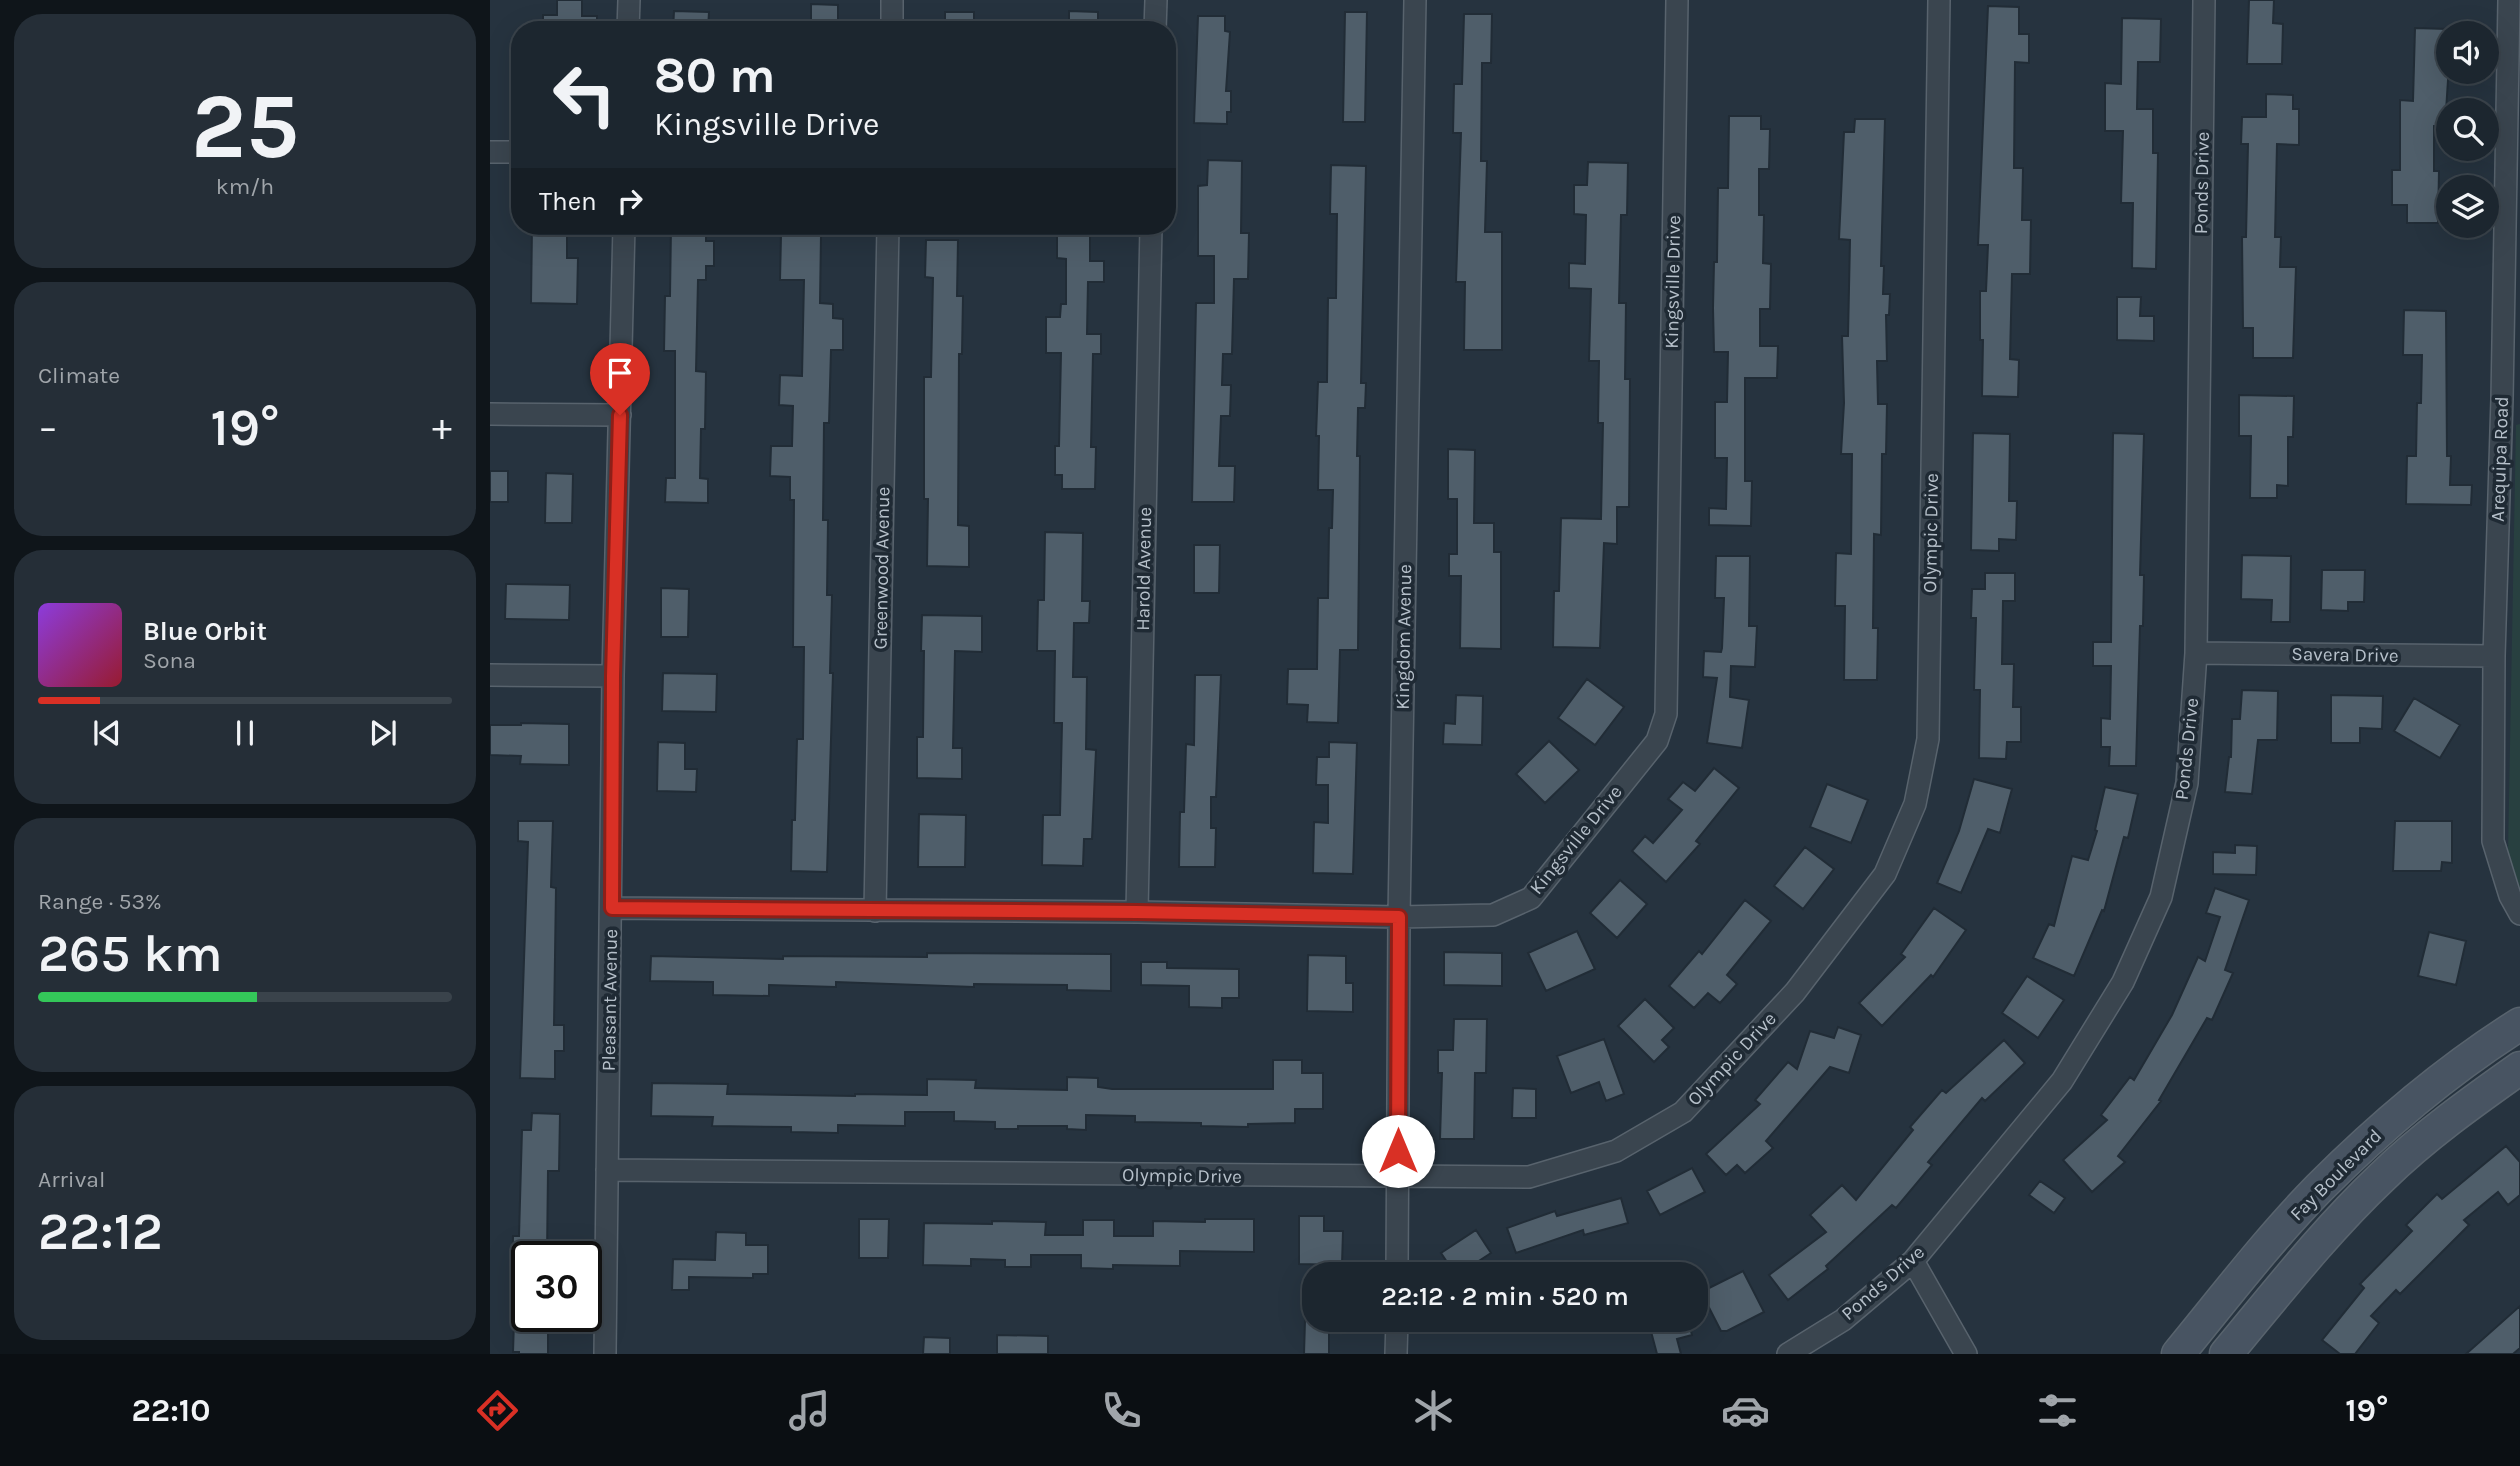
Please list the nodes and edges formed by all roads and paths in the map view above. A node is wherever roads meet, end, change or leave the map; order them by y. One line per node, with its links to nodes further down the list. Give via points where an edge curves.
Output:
1 (629, 0): 9 (street)
2 (892, 0): 10 (street)
3 (1156, 0): 11 (street)
4 (1415, 0): 29 (street, Kingdom Avenue)
5 (1677, 0): 29 (street, Kingsville Drive, via 1666,714 1657,741 1531,898 1493,915)
6 (1939, 0): 33 (street, Olympic Drive, via 1928,739 1915,804 1885,874 1795,992 1683,1112 1616,1151 1529,1177)
7 (2204, 0): 21 (street, Ponds Drive)
8 (2509, 0): 12 (street, Arequipa Road)
9 (628, 21)
10 (892, 21)
11 (1155, 21)
12 (2513, 139): 18 (street, Arequipa Road)
13 (490, 152): 14 (street)
14 (511, 152)
15 (624, 235): 20 (street, Pleasant Avenue)
16 (888, 235): 26 (street, Greenwood Avenue)
17 (1151, 235): 27 (street, Harold Avenue)
18 (2511, 398): 22 (street, Arequipa Road)
19 (490, 414): 20 (street)
20 (620, 415): 24 (street, Pleasant Avenue)
21 (2196, 653): 22 (street, Savera Drive); 34 (street, Ponds Drive, via 2187,783 2161,897 2123,982 2062,1081)
22 (2494, 656): 28 (street, Arequipa Road, via 2493,841)
23 (490, 676): 24 (street)
24 (613, 676): 25 (street, Pleasant Avenue)
25 (612, 908): 26 (street, Kingsville Drive); 32 (street, Pleasant Avenue)
26 (875, 911): 27 (street, Kingsville Drive)
27 (1137, 912): 29 (street, Kingsville Drive)
28 (2520, 914)
29 (1399, 917): 33 (street, Kingdom Avenue)
30 (2520, 1024): 41 (main road, Fay Boulevard, via 2475,1052 2419,1097 2318,1189)
31 (2520, 1068): 42 (main road, Fay Boulevard, via 2459,1111 2382,1177 2308,1255)
32 (607, 1170): 33 (street, Olympic Drive); 37 (street, Pleasant Avenue)
33 (1398, 1177): 35 (street, Kingdom Avenue)
34 (1913, 1261): 39 (street, Ponds Drive, via 1843,1320); 40 (street)
35 (1397, 1262)
36 (1396, 1332): 38 (street)
37 (605, 1354)
38 (1396, 1354)
39 (1788, 1354)
40 (1966, 1354)
41 (2178, 1354)
42 (2227, 1354)

